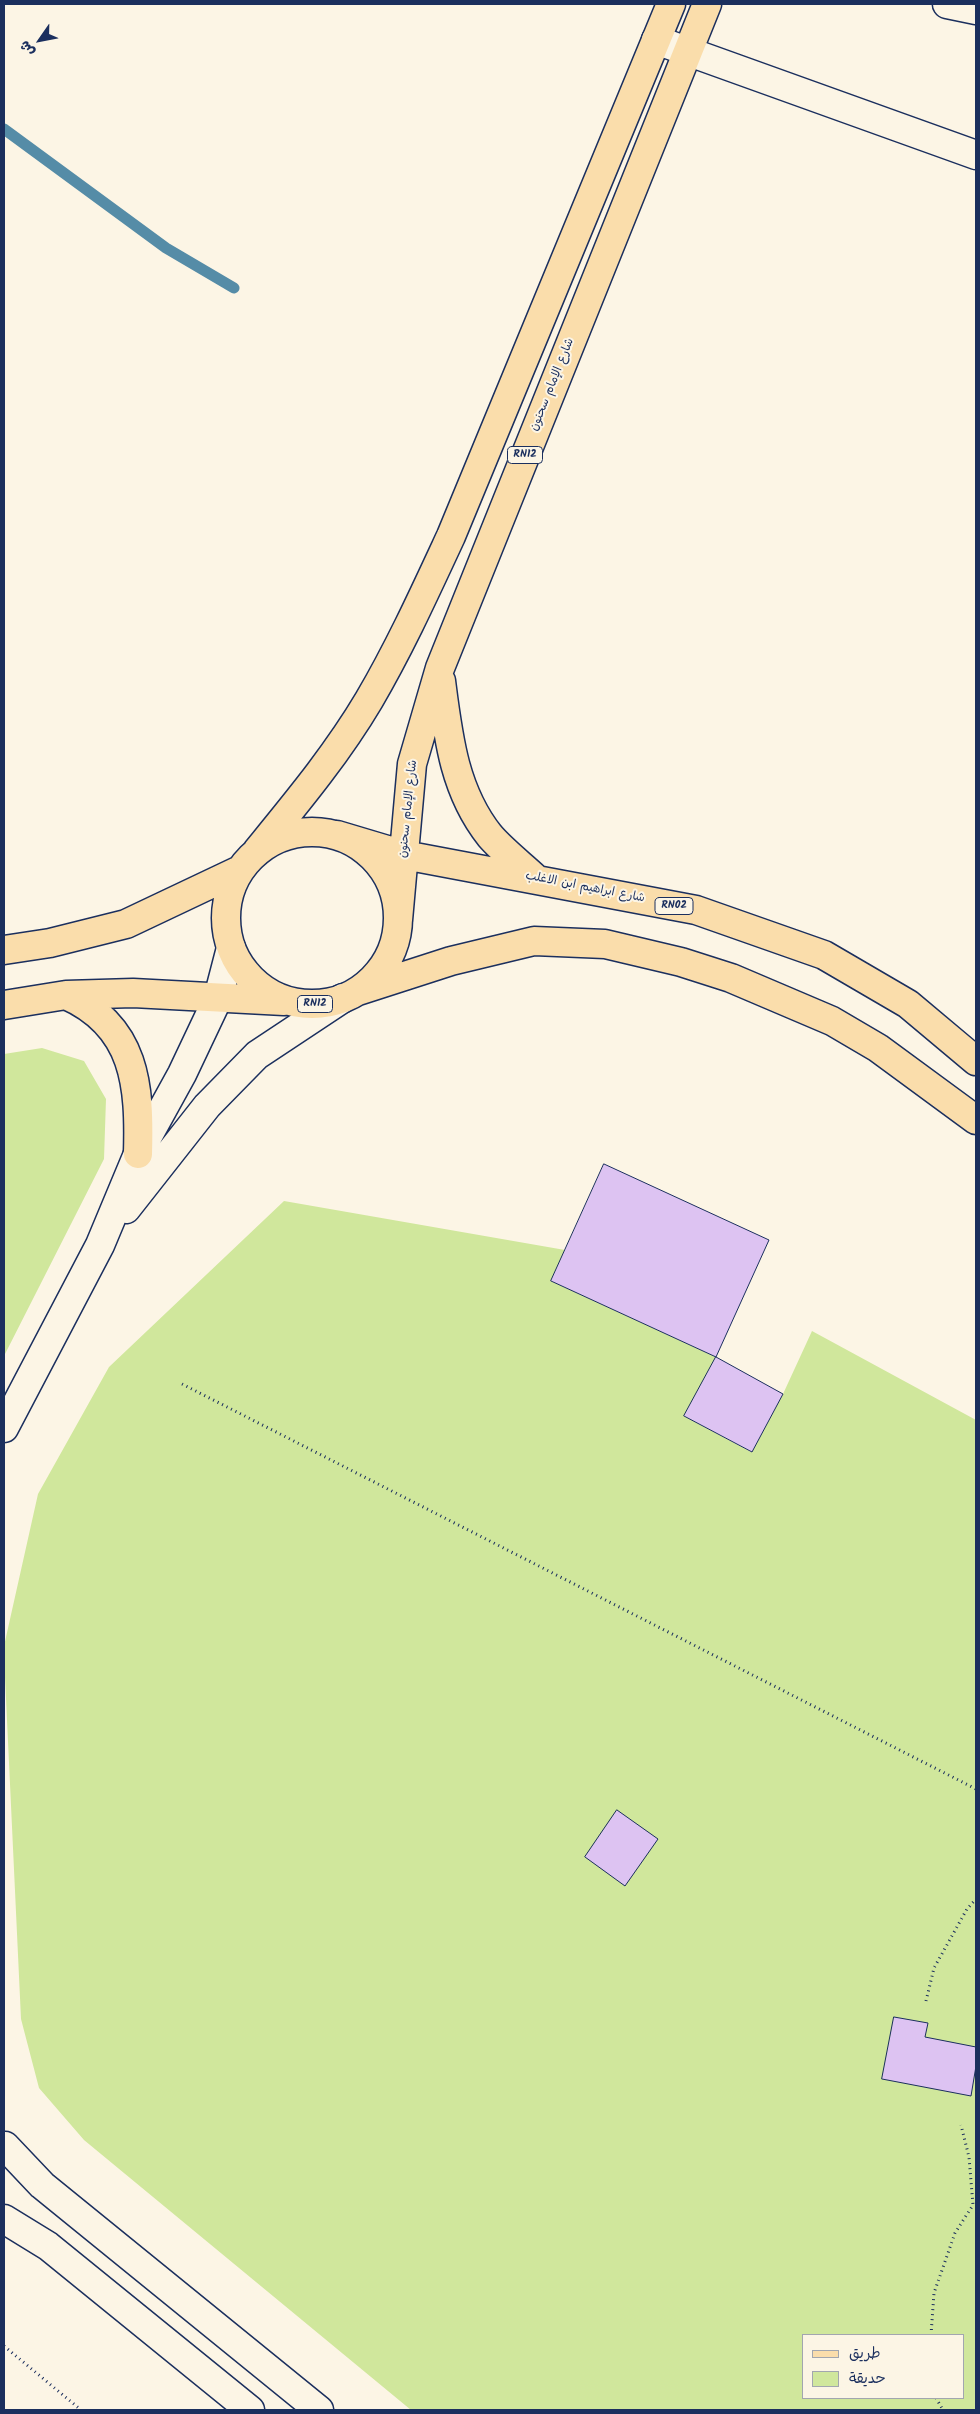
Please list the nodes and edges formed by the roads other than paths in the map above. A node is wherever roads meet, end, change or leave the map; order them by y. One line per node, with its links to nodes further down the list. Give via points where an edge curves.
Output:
1 (671, 4): 5 (main road, RN12)
2 (708, 4): 6 (main road, شارع الإمام سحنون / RN12)
3 (948, 4): 4 (street)
4 (976, 10)
5 (656, 40): 6 (street); 11 (main road, RN12, via 451,536 412,622 368,702 315,780)
6 (688, 51): 7 (street); 8 (main road, شارع الإمام سحنون / RN12)
7 (976, 155)
8 (440, 668): 10 (main road, شارع الإمام سحنون / RN12, via 412,764); 12 (main road, via 449,746 465,794 490,836)
9 (337, 835): 10 (main road, شارع ابراهيم ابن الاغلب / RN02); 11 (main road, RN12, via 309,832 282,837); 13 (main road, RN12, via 362,847 382,867 394,892)
10 (404, 855): 12 (main road, شارع ابراهيم ابن الاغلب / RN02); 13 (main road, شارع الإمام سحنون / RN12)
11 (249, 860): 14 (main road, RN12, via 229,894 226,922); 15 (main road, via 126,924 50,943)
12 (535, 878): 21 (main road, شارع ابراهيم ابن الاغلب / RN02, via 696,910 824,955 908,1004)
13 (398, 920): 17 (main road, RN12, via 393,948 379,972)
14 (231, 948): 18 (street); 19 (main road, RN12, via 245,972 265,990)
15 (4, 950)
16 (66, 995): 18 (main road); 20 (main road); 23 (main road, via 95,1010 126,1048 135,1086)
17 (351, 995): 19 (main road, RN12, via 317,1004); 22 (main road, via 451,961 534,941 605,944 731,978 832,1021 878,1048); 24 (street, via 250,1061 166,1155)
18 (218, 998): 19 (main road); 23 (street, via 182,1074)
19 (290, 1002)
20 (4, 1005)
21 (976, 1061)
22 (976, 1120)
23 (138, 1154): 24 (street)
24 (100, 1245): 25 (street)
25 (4, 1428)
26 (4, 2152): 29 (street)
27 (4, 2219): 28 (street, via 48,2246)
28 (250, 2410)
29 (319, 2410)

